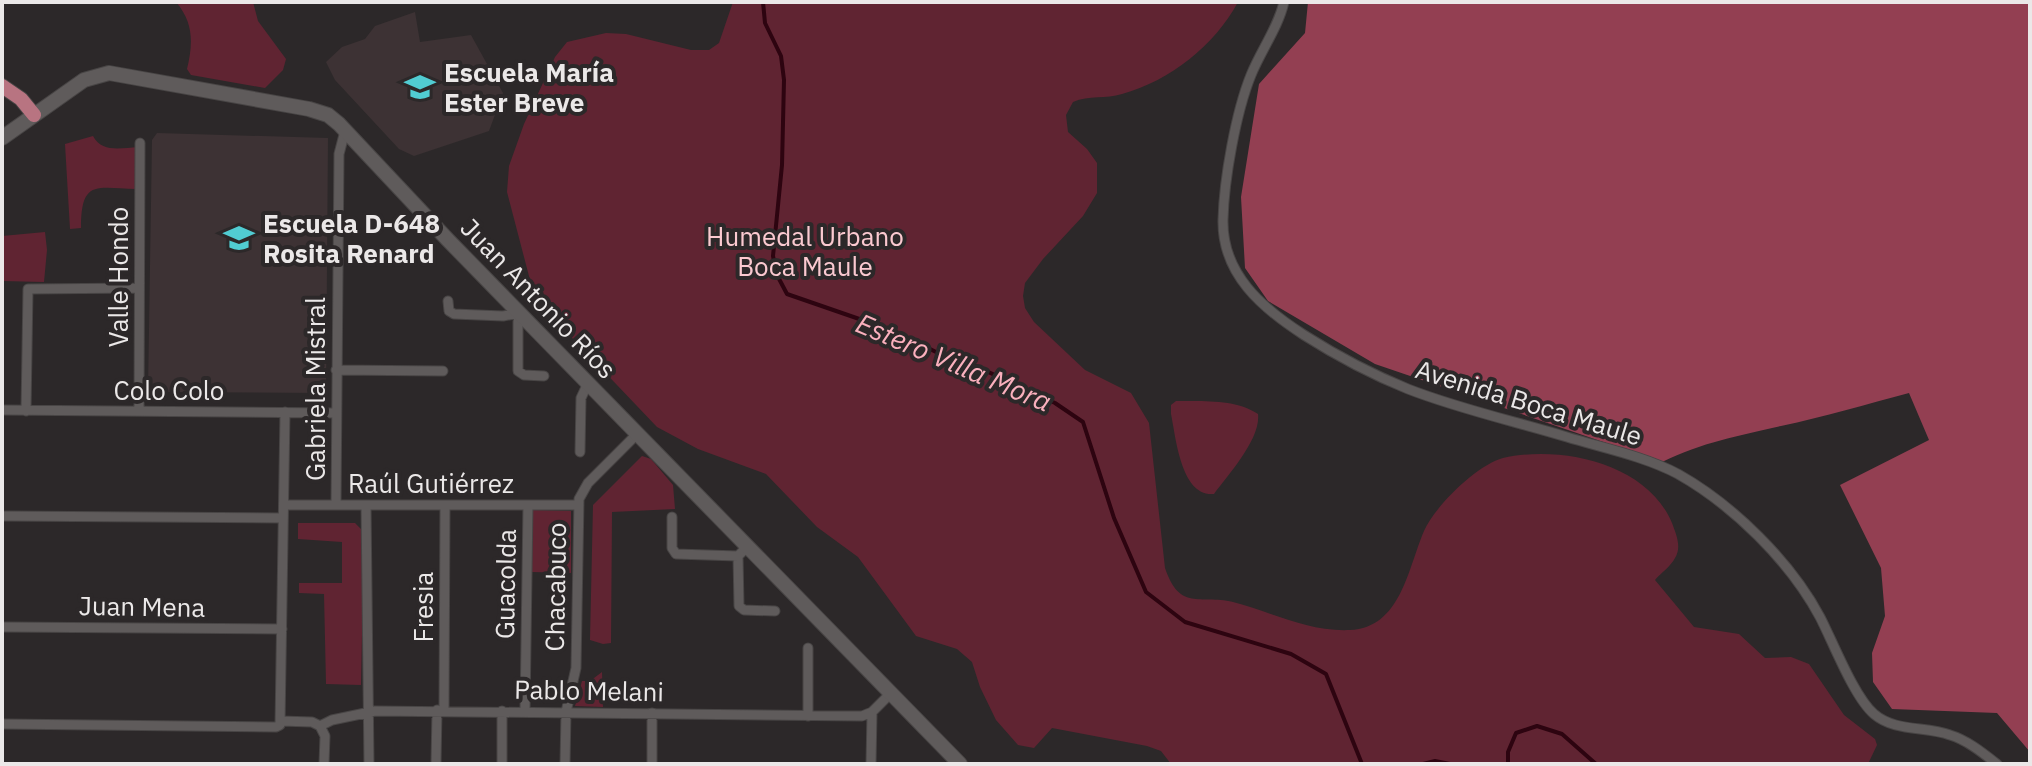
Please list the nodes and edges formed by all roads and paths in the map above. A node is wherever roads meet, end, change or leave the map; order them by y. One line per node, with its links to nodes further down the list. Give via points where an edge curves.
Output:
1 (1284, 2): 55 (street, Avenida Boca Maule, via 1242,101 1223,220 1229,258 1257,300 1333,352 1410,390 1626,455 1690,482 1774,553 1817,613 1872,713 1886,722 1950,735)
2 (2, 86): 3 (main road)
3 (34, 115): 4 (street, Juan Antonio Ríos, via 84,80 119,73 309,109 335,120); 5 (street, Juan Antonio Ríos)
4 (345, 131): 9 (street, Juan Antonio Ríos); 10 (street, Gabriela Mistral, via 339,154)
5 (2, 138)
6 (140, 143): 7 (street, Valle Hondo)
7 (139, 288): 15 (street, via 28,289); 16 (street, Valle Hondo)
8 (448, 301): 9 (street, via 454,314)
9 (520, 313): 12 (street, via 518,371); 13 (street, Juan Antonio Ríos)
10 (336, 370): 11 (street); 18 (street, Gabriela Mistral)
11 (443, 371)
12 (544, 376)
13 (588, 383): 19 (street, Juan Antonio Ríos); 20 (street, via 581,398)
14 (2, 410): 15 (street, Colo Colo)
15 (26, 411): 16 (street, Colo Colo)
16 (139, 411): 17 (street, Colo Colo)
17 (285, 412): 18 (street, Colo Colo); 21 (street, Gabriela Mistral)
18 (336, 413): 22 (street, Gabriela Mistral)
19 (638, 433): 26 (street, Chacabuco, via 584,489); 30 (street, Juan Antonio Ríos)
20 (580, 452)
21 (284, 505): 22 (street, Raúl Gutiérrez); 29 (street, Gabriela Mistral)
22 (336, 505): 23 (street, Raúl Gutiérrez)
23 (366, 505): 24 (street, Raúl Gutiérrez); 37 (street)
24 (445, 505): 25 (street, Raúl Gutiérrez); 36 (street, Fresia)
25 (528, 505): 26 (street, Raúl Gutiérrez); 39 (street, Guacolda)
26 (579, 505): 40 (street, Chacabuco, via 576,668)
27 (2, 516): 29 (street)
28 (672, 517): 30 (street, via 674,552)
29 (283, 518): 33 (street, Gabriela Mistral)
30 (743, 551): 31 (street, via 739,606); 35 (street, Juan Antonio Ríos)
31 (775, 611)
32 (2, 627): 33 (street, Juan Mena)
33 (282, 629): 44 (street, Gabriela Mistral)
34 (808, 648): 43 (street)
35 (891, 693): 41 (street); 54 (street, Juan Antonio Ríos)
36 (441, 710): 37 (street, Pablo Melani); 38 (street, Pablo Melani); 49 (street, Fresia)
37 (368, 711): 46 (street, Pablo Melani); 48 (street)
38 (502, 711): 39 (street, Pablo Melani); 50 (street)
39 (525, 711): 40 (street, Pablo Melani)
40 (566, 712): 42 (street, Pablo Melani); 51 (street, Chacabuco)
41 (872, 712): 43 (street, Pablo Melani); 53 (street)
42 (652, 713): 43 (street, Pablo Melani); 52 (street)
43 (808, 716)
44 (280, 723): 45 (street, Pablo Melani); 46 (street, Pablo Melani)
45 (2, 724)
46 (320, 726): 47 (street)
47 (324, 764)
48 (369, 764)
49 (436, 764)
50 (502, 764)
51 (565, 764)
52 (652, 764)
53 (871, 764)
54 (960, 764)
55 (1997, 764)

